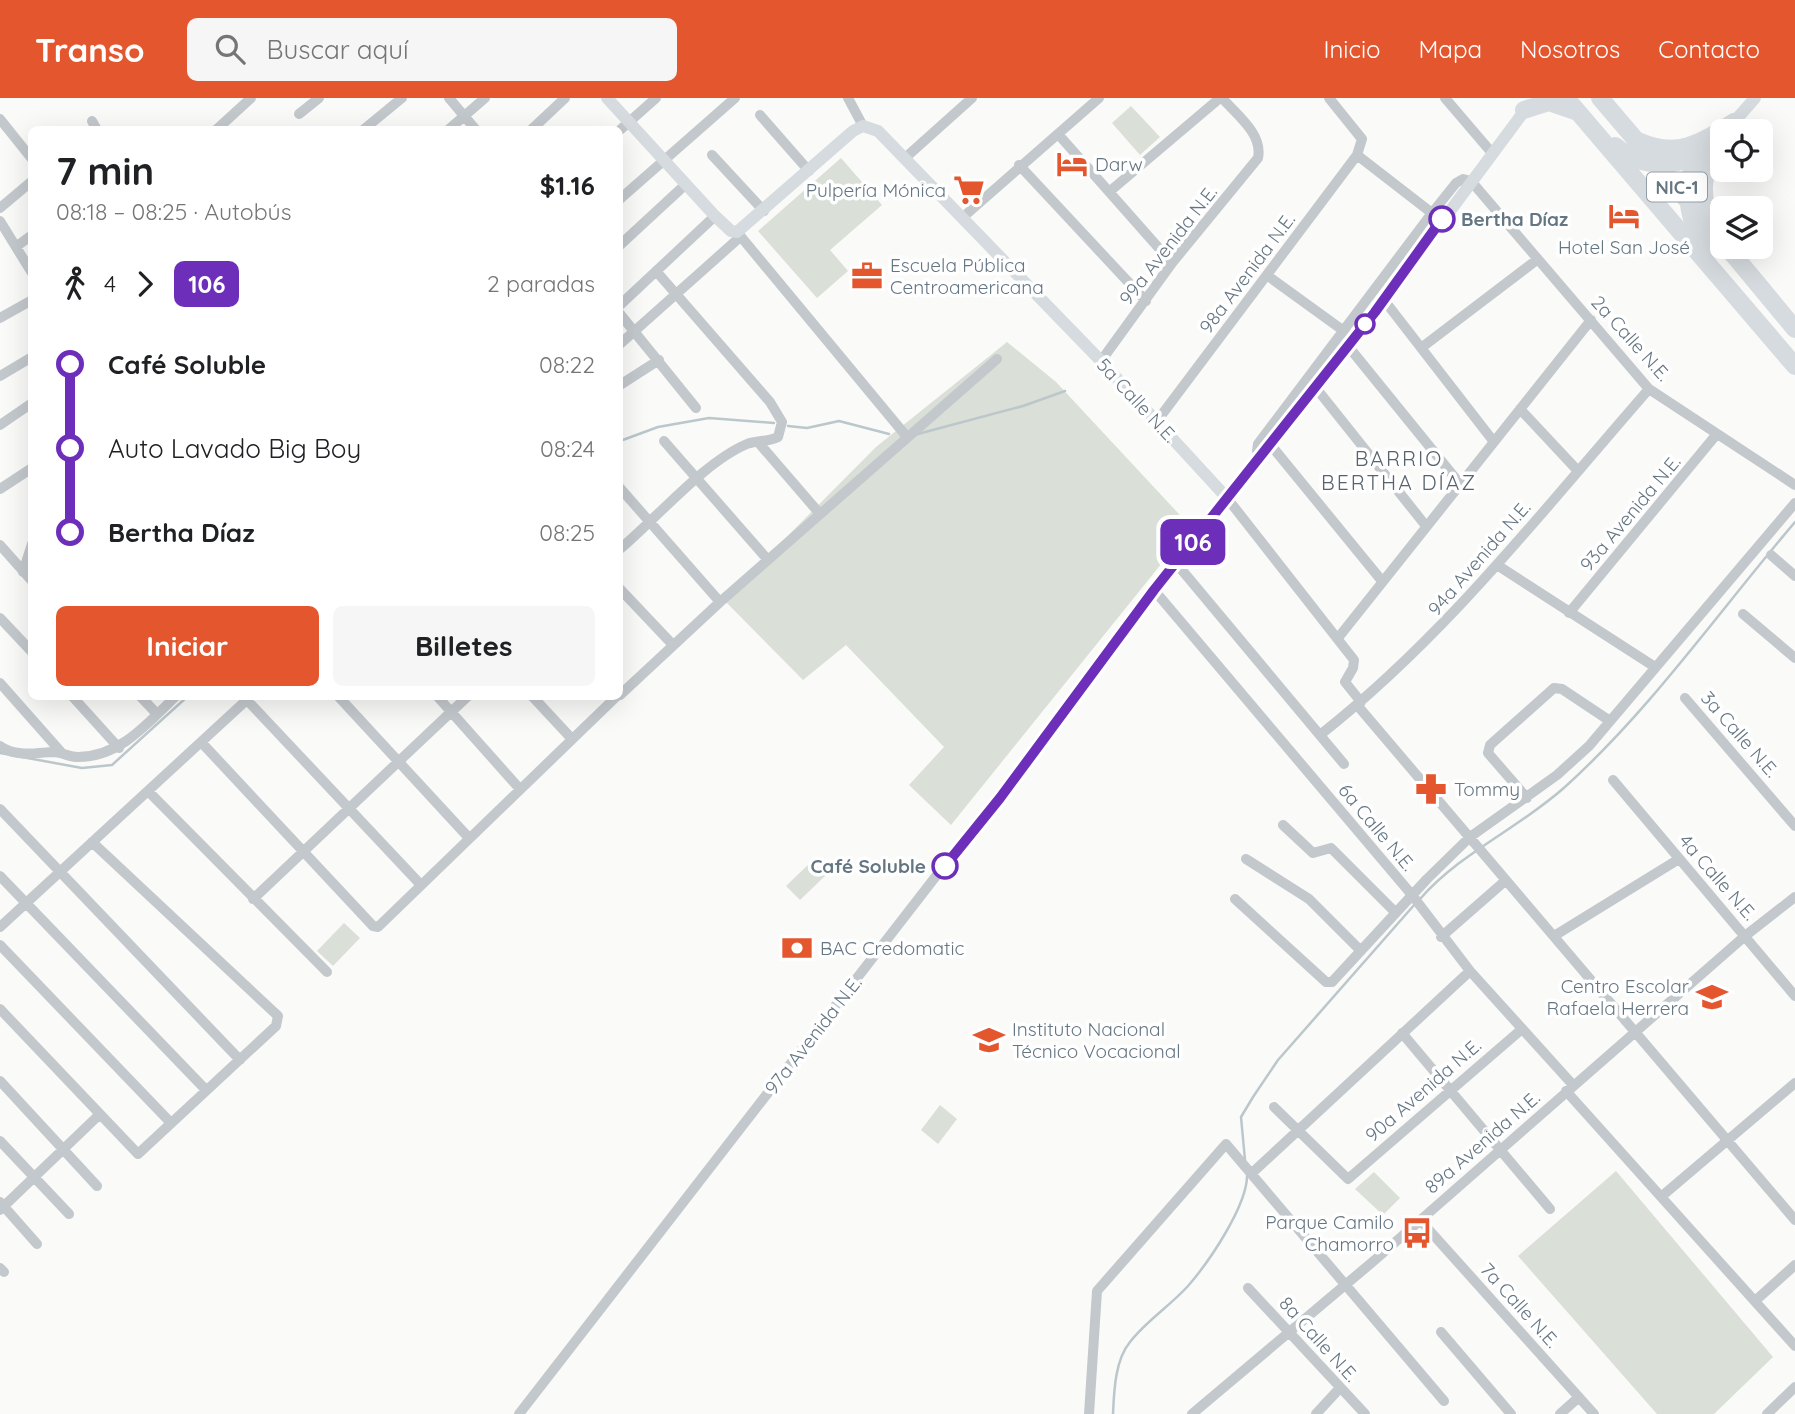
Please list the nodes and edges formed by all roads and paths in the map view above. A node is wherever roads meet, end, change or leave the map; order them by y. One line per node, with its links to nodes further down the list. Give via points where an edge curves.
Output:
1 (251, 98): 26 (street)
2 (319, 98): 21 (street)
3 (402, 98): 27 (street)
4 (449, 98): 23 (street)
5 (485, 98): 23 (street)
6 (565, 98): 30 (street)
7 (607, 98): 31 (street)
8 (656, 98): 31 (street)
9 (735, 98): 44 (street)
10 (848, 98): 32 (street)
11 (972, 98): 41 (street)
12 (1099, 98): 33 (street)
13 (1221, 98): 51 (street); 68 (street, 99a Avenida N.E., via 1256,137 1258,158)
14 (1329, 98): 40 (street, 98a Avenida N.E., via 1359,134 1362,144)
15 (1446, 98): 37 (street)
16 (1566, 98): 20 (highway, NIC-1)
17 (1600, 98): 35 (highway, NIC-1)
18 (1755, 98): 25 (street)
19 (1532, 101): 20 (highway); 37 (street, 97a Avenida N.E.)
20 (1584, 107): 35 (highway); 45 (highway, via 1626,154); 72 (highway, NIC-1)
21 (299, 114)
22 (760, 115): 47 (street)
23 (464, 116): 28 (street); 29 (street)
24 (0, 119): 38 (street)
25 (1736, 119)
26 (220, 126)
27 (368, 126)
28 (453, 126)
29 (473, 126)
30 (535, 126)
31 (624, 126): 44 (street)
32 (863, 126): 41 (street, 5a Calle N.E., via 878,131); 47 (street)
33 (1058, 134): 46 (street); 51 (street)
34 (1710, 139): 35 (highway, via 1679,150 1657,149)
35 (1638, 141): 45 (highway, NIC-1)
36 (1710, 146): 42 (highway)
37 (1492, 153): 48 (street, 97a Avenida N.E.)
38 (28, 154)
39 (712, 155): 55 (street)
40 (1357, 155): 58 (street); 71 (street, 98a Avenida N.E.)
41 (905, 158): 59 (street, 5a Calle N.E.)
42 (1697, 158): 45 (highway); 53 (highway, via 1688,179)
43 (1710, 160): 57 (highway, via 1702,184)
44 (664, 161): 50 (street); 52 (street)
45 (1657, 164): 53 (highway, NIC-1)
46 (1019, 165): 59 (street); 76 (street)
47 (809, 171): 55 (street)
48 (1471, 181): 58 (street, 97a Avenida N.E.); 66 (street, 2a Calle N.E.)
49 (28, 184): 54 (street)
50 (686, 184): 56 (street); 64 (street)
51 (1109, 191): 68 (street)
52 (623, 196)
53 (1688, 199): 61 (highway, NIC-1); 72 (highway, via 1695,231)
54 (0, 208)
55 (764, 211): 62 (street)
56 (715, 216): 62 (street); 70 (street)
57 (1710, 216)
58 (1437, 217): 74 (street, 97a Avenida N.E.); 83 (street)
59 (962, 218): 89 (street, 5a Calle N.E.)
60 (0, 221): 65 (street)
61 (1710, 226)
62 (738, 235): 73 (street); 101 (street)
63 (28, 238): 65 (street)
64 (623, 242)
65 (17, 246): 69 (street)
66 (1538, 259): 80 (street, 2a Calle N.E.); 85 (street)
67 (1737, 259): 81 (highway, NIC-1)
68 (1172, 263): 76 (street, 99a Avenida N.E.)
69 (28, 266)
70 (656, 271): 73 (street); 75 (street)
71 (1268, 276): 83 (street); 98 (street, 98a Avenida N.E.)
72 (1726, 286): 90 (highway, NIC-1)
73 (677, 295): 82 (street); 103 (street, via 779,414 778,437)
74 (1384, 300): 83 (street, 97a Avenida N.E.); 85 (street)
75 (623, 301)
76 (1146, 301): 89 (street, 99a Avenida N.E.)
77 (28, 302): 79 (street)
78 (623, 317): 82 (street)
79 (0, 318)
80 (1591, 320): 94 (street, 2a Calle N.E.); 97 (street)
81 (1795, 329)
82 (635, 330): 84 (street); 88 (street)
83 (1348, 339): 93 (street, 97a Avenida N.E.); 106 (street, via 1258,444); 110 (street)
84 (623, 341)
85 (1421, 348): 104 (street)
86 (28, 359): 91 (street)
87 (997, 359): 101 (street)
88 (659, 360): 92 (street); 96 (street)
89 (1101, 361): 98 (street, 5a Calle N.E.)
90 (1795, 366)
91 (0, 376)
92 (623, 383)
93 (1316, 388): 105 (street, 97a Avenida N.E.); 118 (street)
94 (1649, 389): 100 (street, 2a Calle N.E.); 108 (street, 94a Avenida N.E.)
95 (28, 407): 99 (street)
96 (696, 408)
97 (1520, 409): 104 (street); 108 (street)
98 (1157, 421): 114 (street, 5a Calle N.E.)
99 (0, 425)
100 (1716, 435): 111 (street, 2a Calle N.E.); 133 (street, 93a Avenida N.E.)
101 (907, 437): 116 (street)
102 (664, 441): 109 (street)
103 (758, 442): 109 (street, via 747,444); 116 (street)
104 (1494, 442): 110 (street)
105 (1270, 444): 106 (street, 97a Avenida N.E.); 129 (street)
106 (1260, 456): 114 (street, 97a Avenida N.E.)
107 (28, 471): 112 (street)
108 (1578, 471): 125 (street, 94a Avenida N.E.)
109 (695, 479): 117 (street); 123 (street)
110 (1460, 484): 118 (street)
111 (1795, 485)
112 (0, 489)
113 (623, 492): 117 (street)
114 (1227, 498): 124 (street, 97a Avenida N.E.); 136 (street, 5a Calle N.E.)
115 (1795, 503): 140 (street)
116 (820, 514): 123 (street)
117 (650, 523): 120 (street); 132 (street)
118 (1426, 526): 129 (street)
119 (0, 545): 126 (street)
120 (623, 546)
121 (1771, 555): 127 (street)
122 (28, 556): 126 (street)
123 (768, 560): 132 (street)
124 (1176, 563): 130 (street, 97a Avenida N.E.); 158 (street)
125 (1497, 565): 133 (street); 154 (street, 94a Avenida N.E., via 1447,622)
126 (23, 572): 128 (street)
127 (1795, 576)
128 (28, 577)
129 (1382, 581): 136 (street)
130 (1154, 590): 184 (street, 6a Calle N.E.); 238 (street, 97a Avenida N.E., via 1000,798)
131 (623, 592): 137 (street)
132 (720, 602): 137 (street)
133 (1570, 613): 140 (street)
134 (1744, 614): 139 (street)
135 (0, 618): 138 (street)
136 (1338, 638): 154 (street, 5a Calle N.E., via 1354,662 1345,682)
137 (673, 645): 142 (street)
138 (28, 648)
139 (1795, 658)
140 (1655, 667): 157 (street)
141 (0, 683): 163 (street)
142 (623, 690)
143 (1685, 698): 173 (street, 3a Calle N.E.)
144 (76, 700): 162 (street)
145 (144, 700): 156 (street)
146 (172, 700): 156 (street)
147 (247, 700): 160 (street)
148 (251, 700): 171 (street)
149 (342, 700): 164 (street)
150 (441, 700): 155 (street)
151 (464, 700): 155 (street)
152 (536, 700): 159 (street)
153 (613, 700): 159 (street)
154 (1359, 704): 158 (street, 94a Avenida N.E.); 175 (street)
155 (453, 713): 164 (street); 167 (street)
156 (157, 714): 162 (street)
157 (1610, 721): 169 (street, via 1589,746); 169 (street, via 1559,688 1553,689 1488,749)
158 (1320, 735): 165 (street)
159 (572, 740): 167 (street)
160 (201, 742): 168 (street); 177 (street)
161 (0, 746): 163 (street, via 21,754)
162 (118, 748): 163 (street, via 75,757)
163 (61, 752)
164 (399, 761): 171 (street); 174 (street)
165 (1344, 764)
166 (1613, 780): 179 (street, 4a Calle N.E.)
167 (519, 788): 174 (street)
168 (148, 791): 176 (street); 187 (street)
169 (1527, 798): 175 (street)
170 (0, 809): 180 (street)
171 (350, 809): 177 (street); 183 (street)
172 (1283, 825): 189 (street, via 1313,853 1331,848)
173 (1795, 826)
174 (469, 838): 183 (street)
175 (1473, 841): 182 (street); 184 (street)
176 (92, 842): 180 (street); 203 (street, via 278,1016 276,1026)
177 (303, 852): 183 (street, via 373,926 384,923); 187 (street)
178 (1246, 859): 195 (street, via 1296,888)
179 (1679, 859): 191 (street); 192 (street, 4a Calle N.E.)
180 (58, 873): 188 (street); 203 (street)
181 (0, 876): 188 (street)
182 (1505, 881): 191 (street); 193 (street)
183 (421, 885)
184 (1412, 895): 189 (street); 193 (street, 6a Calle N.E.)
185 (1795, 897): 192 (street, 89a Avenida N.E.)
186 (1235, 898): 195 (street, via 1328,983)
187 (253, 899): 197 (street)
188 (25, 904): 190 (street); 208 (street)
189 (1396, 913): 195 (street)
190 (0, 927)
191 (1553, 936): 201 (street)
192 (1745, 936): 198 (street, 4a Calle N.E.); 201 (street, 89a Avenida N.E.)
193 (1441, 937): 196 (street, 6a Calle N.E.)
194 (0, 945): 211 (street)
195 (1361, 951)
196 (1470, 971): 200 (street, 6a Calle N.E.); 202 (street)
197 (327, 972)
198 (1795, 996)
199 (0, 1009): 210 (street)
200 (1522, 1029): 206 (street, 6a Calle N.E.); 207 (street, 90a Avenida N.E.)
201 (1634, 1031): 206 (street, 89a Avenida N.E.); 214 (street)
202 (1402, 1032): 207 (street); 212 (street)
203 (240, 1060): 208 (street)
204 (0, 1081): 216 (street)
205 (1795, 1083): 214 (street)
206 (1569, 1088): 215 (street, 89a Avenida N.E.); 220 (street, 6a Calle N.E.)
207 (1451, 1089): 212 (street, 90a Avenida N.E., via 1348,1179); 215 (street)
208 (206, 1090): 211 (street)
209 (1274, 1108): 212 (street)
210 (100, 1114): 211 (street, via 138,1154); 216 (street)
211 (171, 1123)
212 (1296, 1131): 217 (street)
213 (0, 1141): 218 (street)
214 (1729, 1141): 220 (street); 225 (street)
215 (1501, 1148): 222 (street); 224 (street, 89a Avenida N.E.)
216 (63, 1149): 218 (street); 219 (street)
217 (1251, 1174): 228 (street); 239 (street, via 1226,1144 1097,1291)
218 (34, 1178): 221 (street); 223 (street)
219 (97, 1185)
220 (1662, 1196): 230 (street, 6a Calle N.E.)
221 (1, 1206): 226 (street)
222 (1549, 1209)
223 (69, 1214)
224 (1420, 1220): 228 (street, 89a Avenida N.E.); 236 (street, 7a Calle N.E.)
225 (1795, 1220)
226 (37, 1244)
227 (1795, 1265): 230 (street)
228 (1345, 1285): 231 (street, 89a Avenida N.E.); 237 (street)
229 (1248, 1288): 231 (street, 8a Calle N.E.)
230 (1755, 1301): 233 (street, 6a Calle N.E.)
231 (1287, 1331): 234 (street, 8a Calle N.E.); 240 (street, 89a Avenida N.E.)
232 (1441, 1332): 243 (street)
233 (1795, 1346)
234 (1339, 1389): 241 (street); 242 (street, 8a Calle N.E.)
235 (1794, 1391): 246 (street)
236 (1578, 1397): 244 (street); 245 (street, 7a Calle N.E.)
237 (1444, 1401)
238 (519, 1414)
239 (1089, 1414)
240 (1192, 1414)
241 (1316, 1414)
242 (1365, 1414)
243 (1511, 1414)
244 (1560, 1414)
245 (1594, 1414)
246 (1767, 1414)

